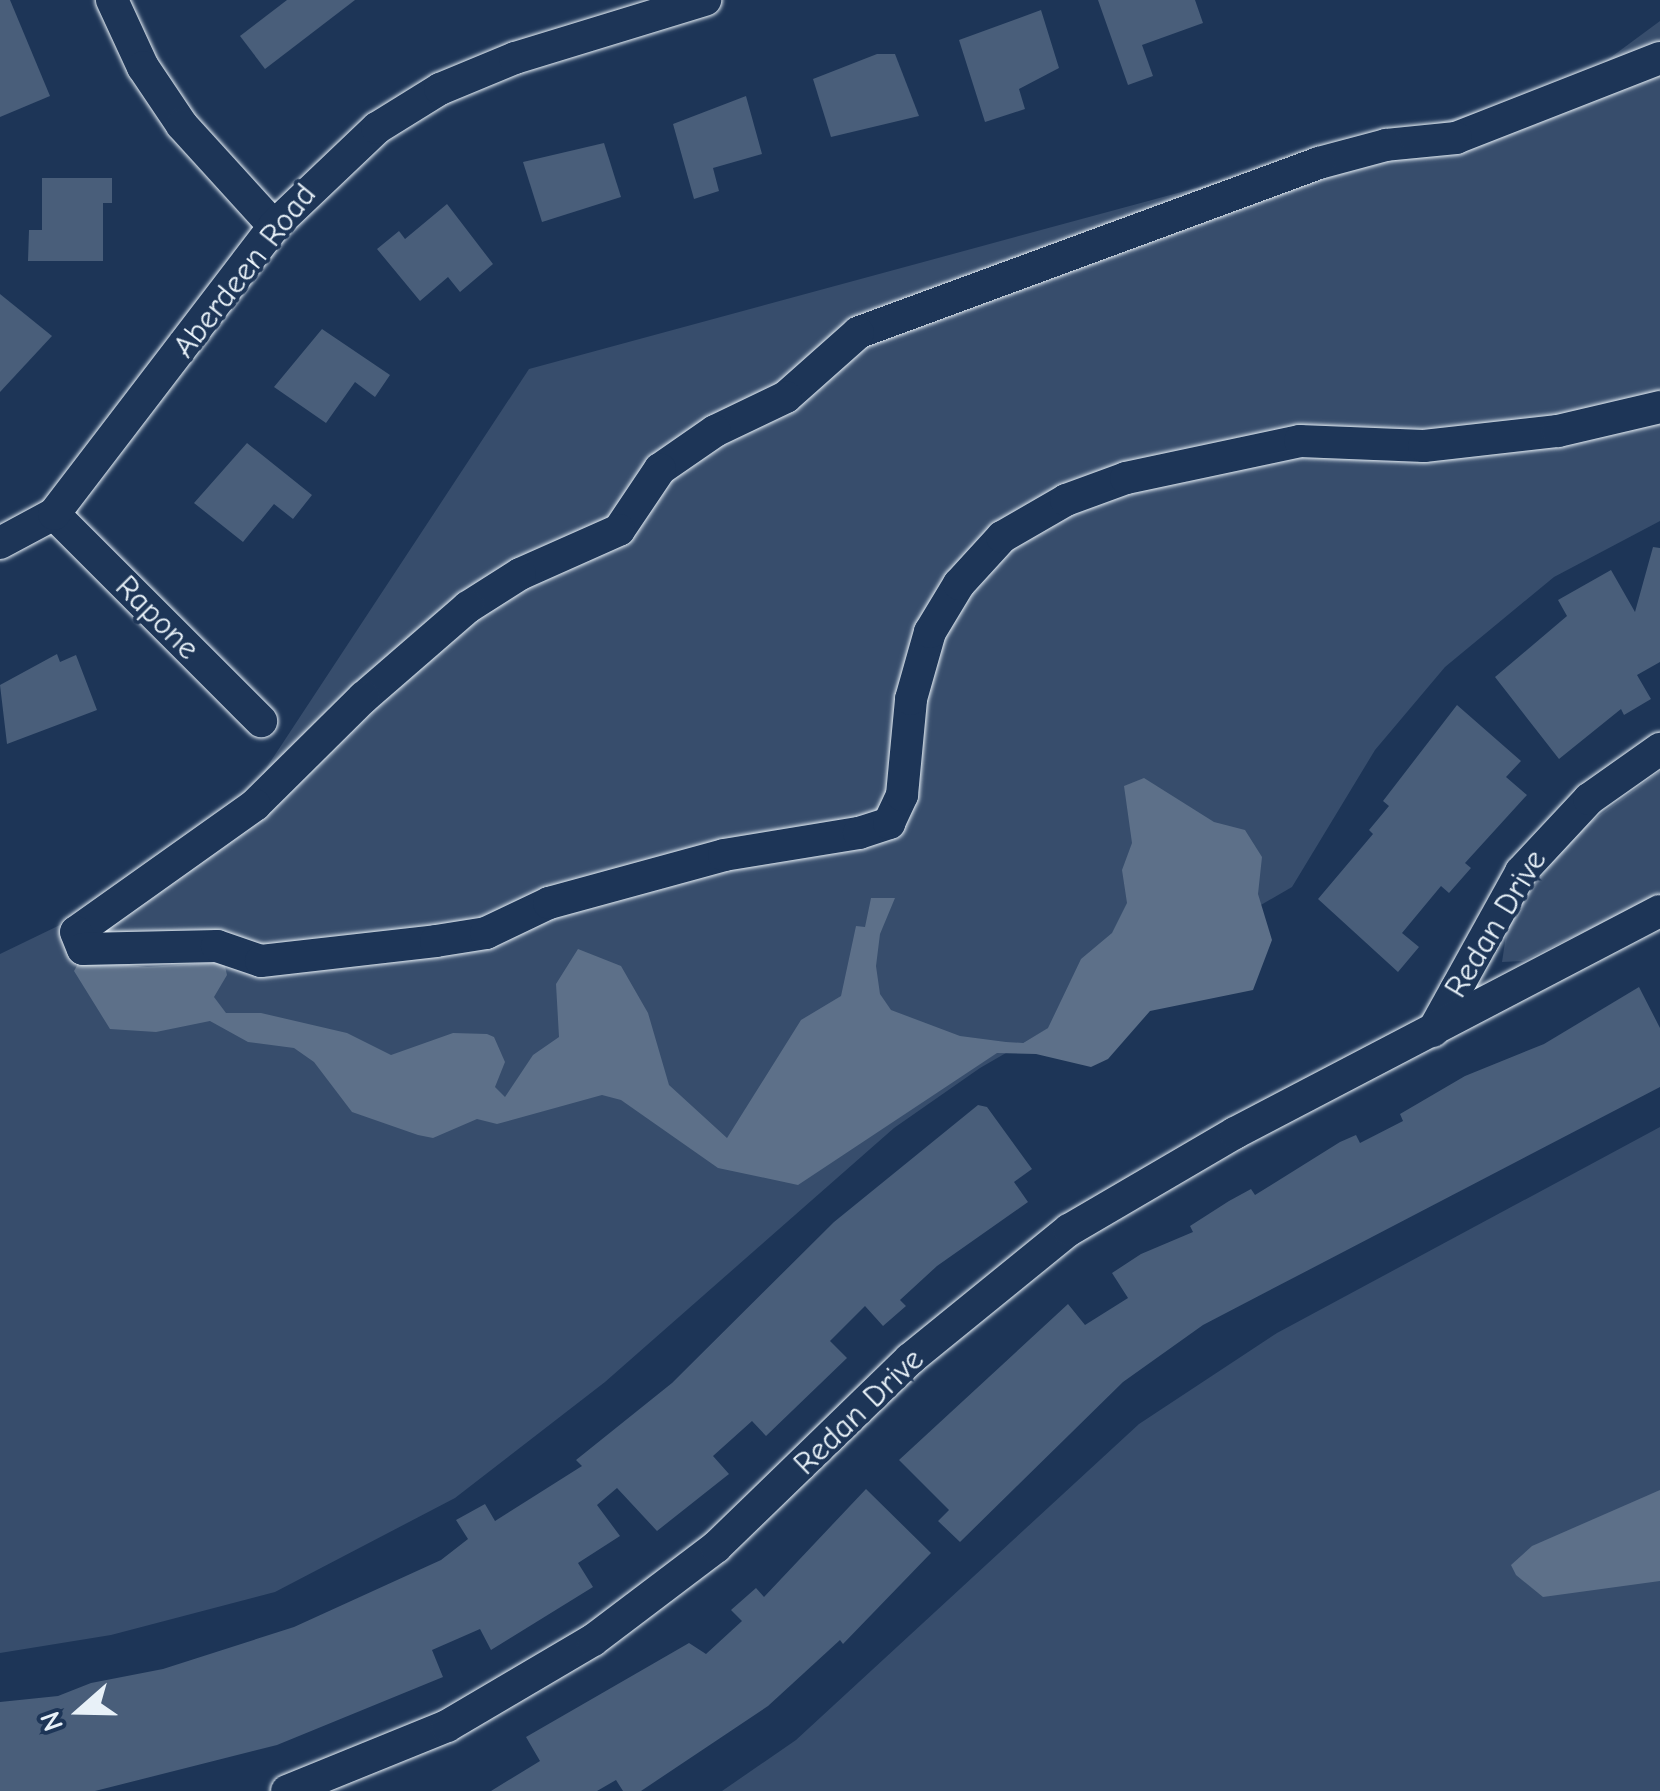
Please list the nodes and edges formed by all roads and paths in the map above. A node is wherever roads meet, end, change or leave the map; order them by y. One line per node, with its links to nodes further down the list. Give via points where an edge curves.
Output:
1 (112, 0): 4 (street, via 143,67 182,125)
2 (705, 0): 4 (street, Aberdeen Road, via 514,58 440,90 377,128)
3 (1660, 58): 5 (street, via 1456,138 1386,145 1319,163 858,333 786,397 715,430 660,469 619,530 520,574 468,607 314,743 255,805 76,932 82,949 217,946 261,960 436,941 486,932 549,903 724,855 858,834 890,823 902,795 916,683 930,632 959,584 1002,536 1066,500 1126,478 1300,441 1424,446 1558,431)
4 (274, 226): 6 (street, Aberdeen Road)
5 (1660, 407)
6 (54, 514): 7 (street, Aberdeen Road); 8 (street, Rapone)
7 (0, 543)
8 (261, 721)
9 (1660, 749): 11 (street, Redan Drive, via 1589,800 1521,872)
10 (1660, 911): 11 (street, Redan Drive)
11 (1433, 1031): 12 (street, Redan Drive, via 1235,1133 1069,1230 910,1359 716,1547 593,1640 443,1728)
12 (288, 1791)

